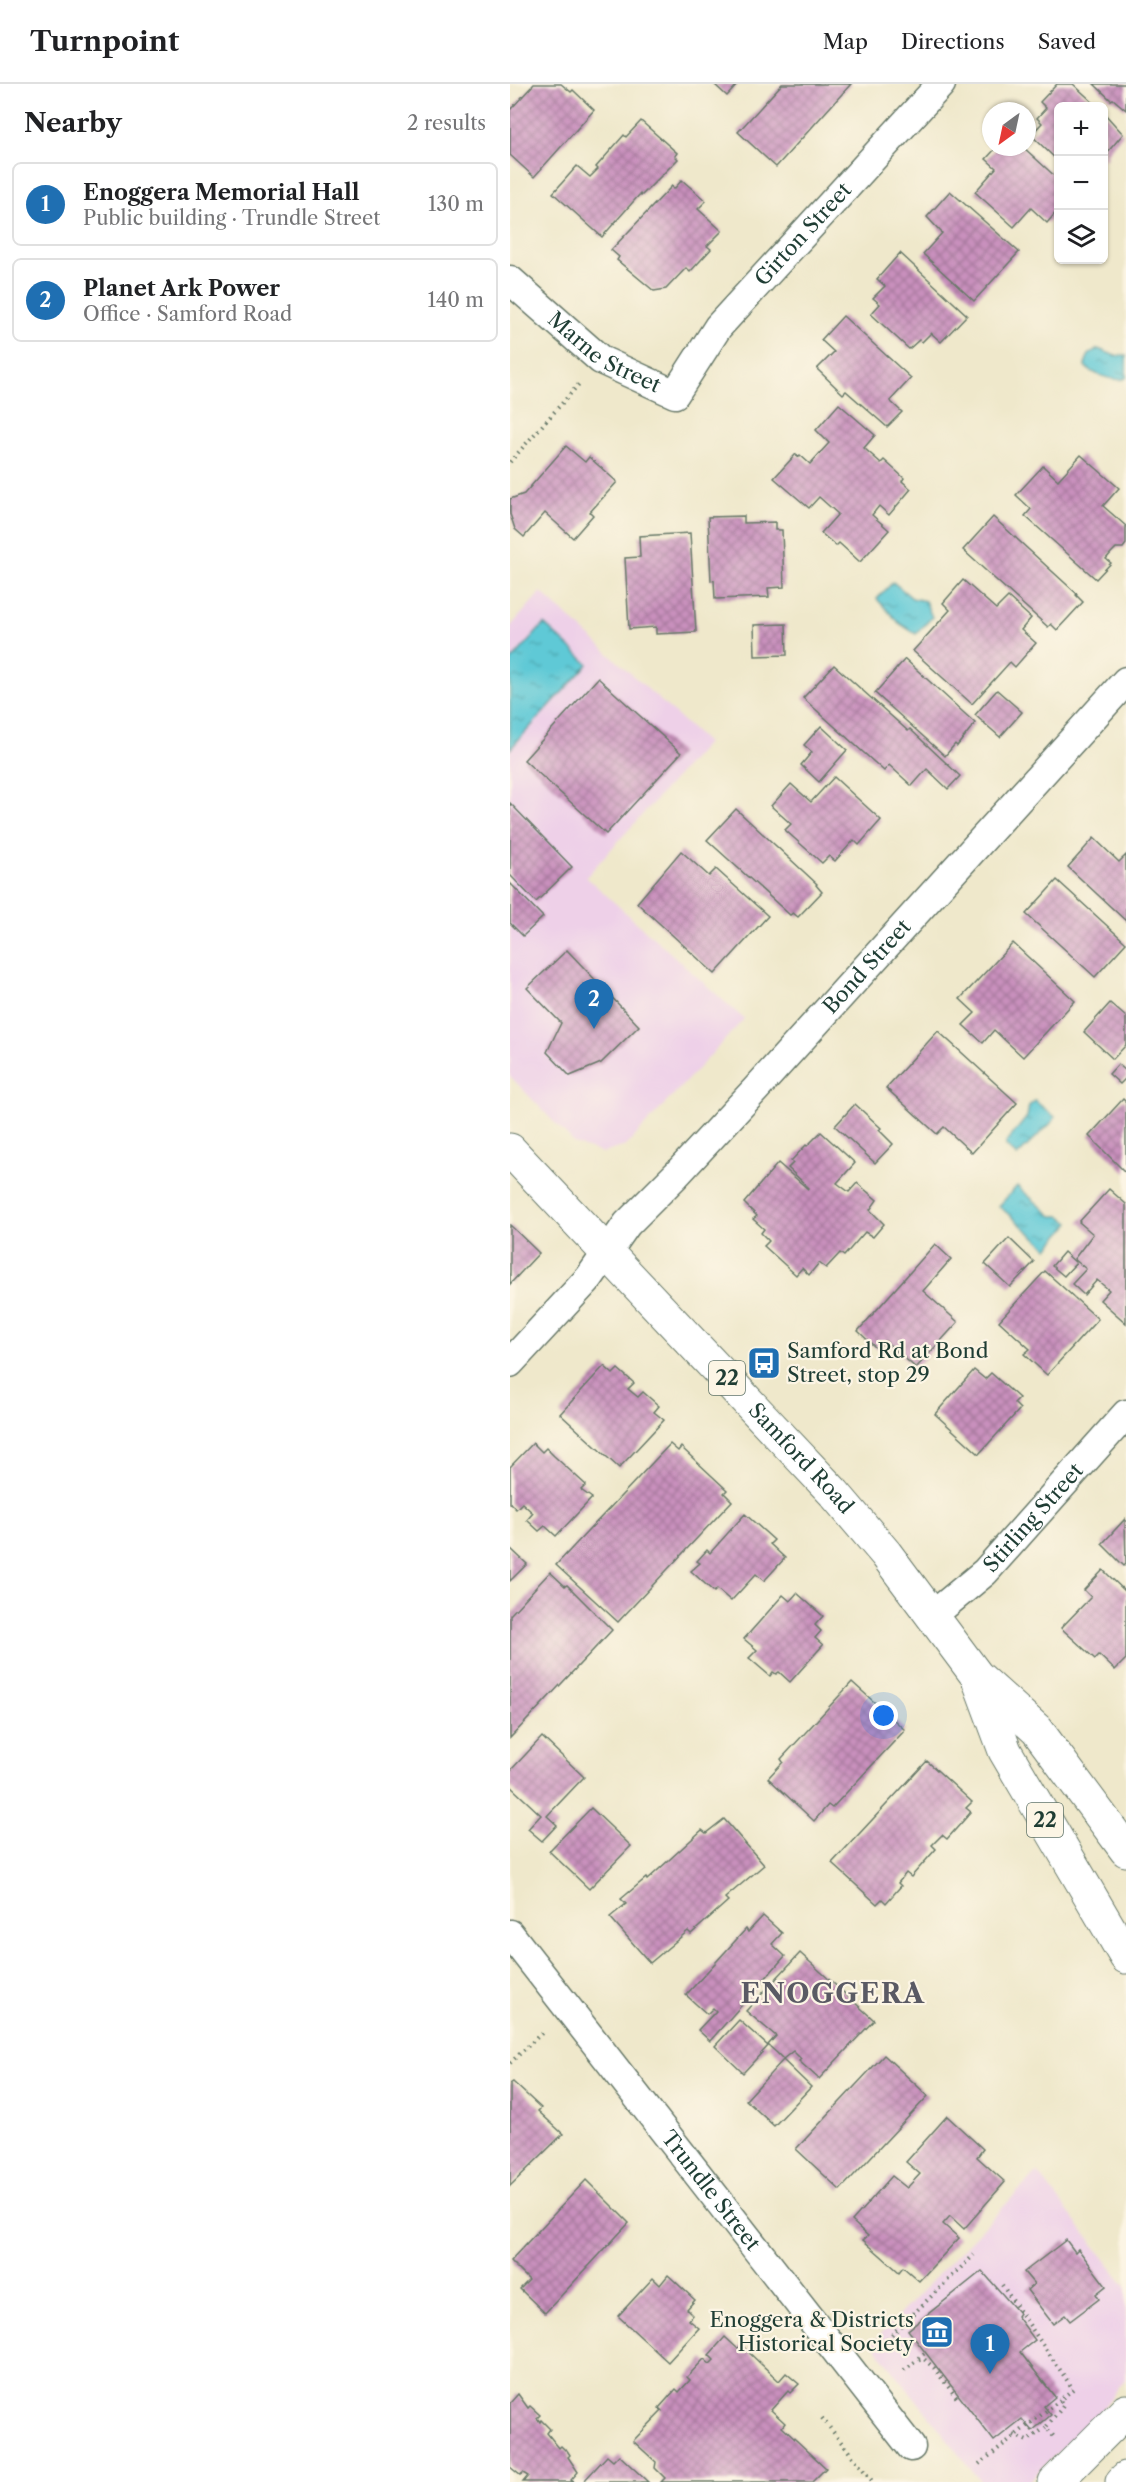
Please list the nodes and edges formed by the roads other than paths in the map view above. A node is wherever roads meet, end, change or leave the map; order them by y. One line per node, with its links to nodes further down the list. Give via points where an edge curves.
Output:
1 (941, 84): 3 (street, Girton Street, via 718,327)
2 (510, 280): 3 (street, Marne Street, via 601,360)
3 (675, 394)
4 (1126, 681): 6 (street, Bond Street, via 748,1097 627,1224)
5 (510, 1150): 6 (main road, Samford Road / 22)
6 (608, 1252): 7 (street, Bond Street, via 590,1278); 9 (main road, Samford Road / 22, via 834,1493)
7 (510, 1363)
8 (1126, 1414): 9 (street, Stirling Street, via 977,1579)
9 (933, 1615): 10 (main road, Samford Road / 22)
10 (978, 1677): 11 (main road, Samford Road / 22, via 1037,1730); 13 (main road, Samford Road / 22, via 1005,1751)
11 (1126, 1850)
12 (510, 1934): 15 (street, Trundle Street)
13 (1126, 1957)
14 (1126, 2411): 17 (main road)
15 (911, 2447)
16 (1126, 2478): 18 (main road)
17 (1055, 2482)
18 (1122, 2482)

